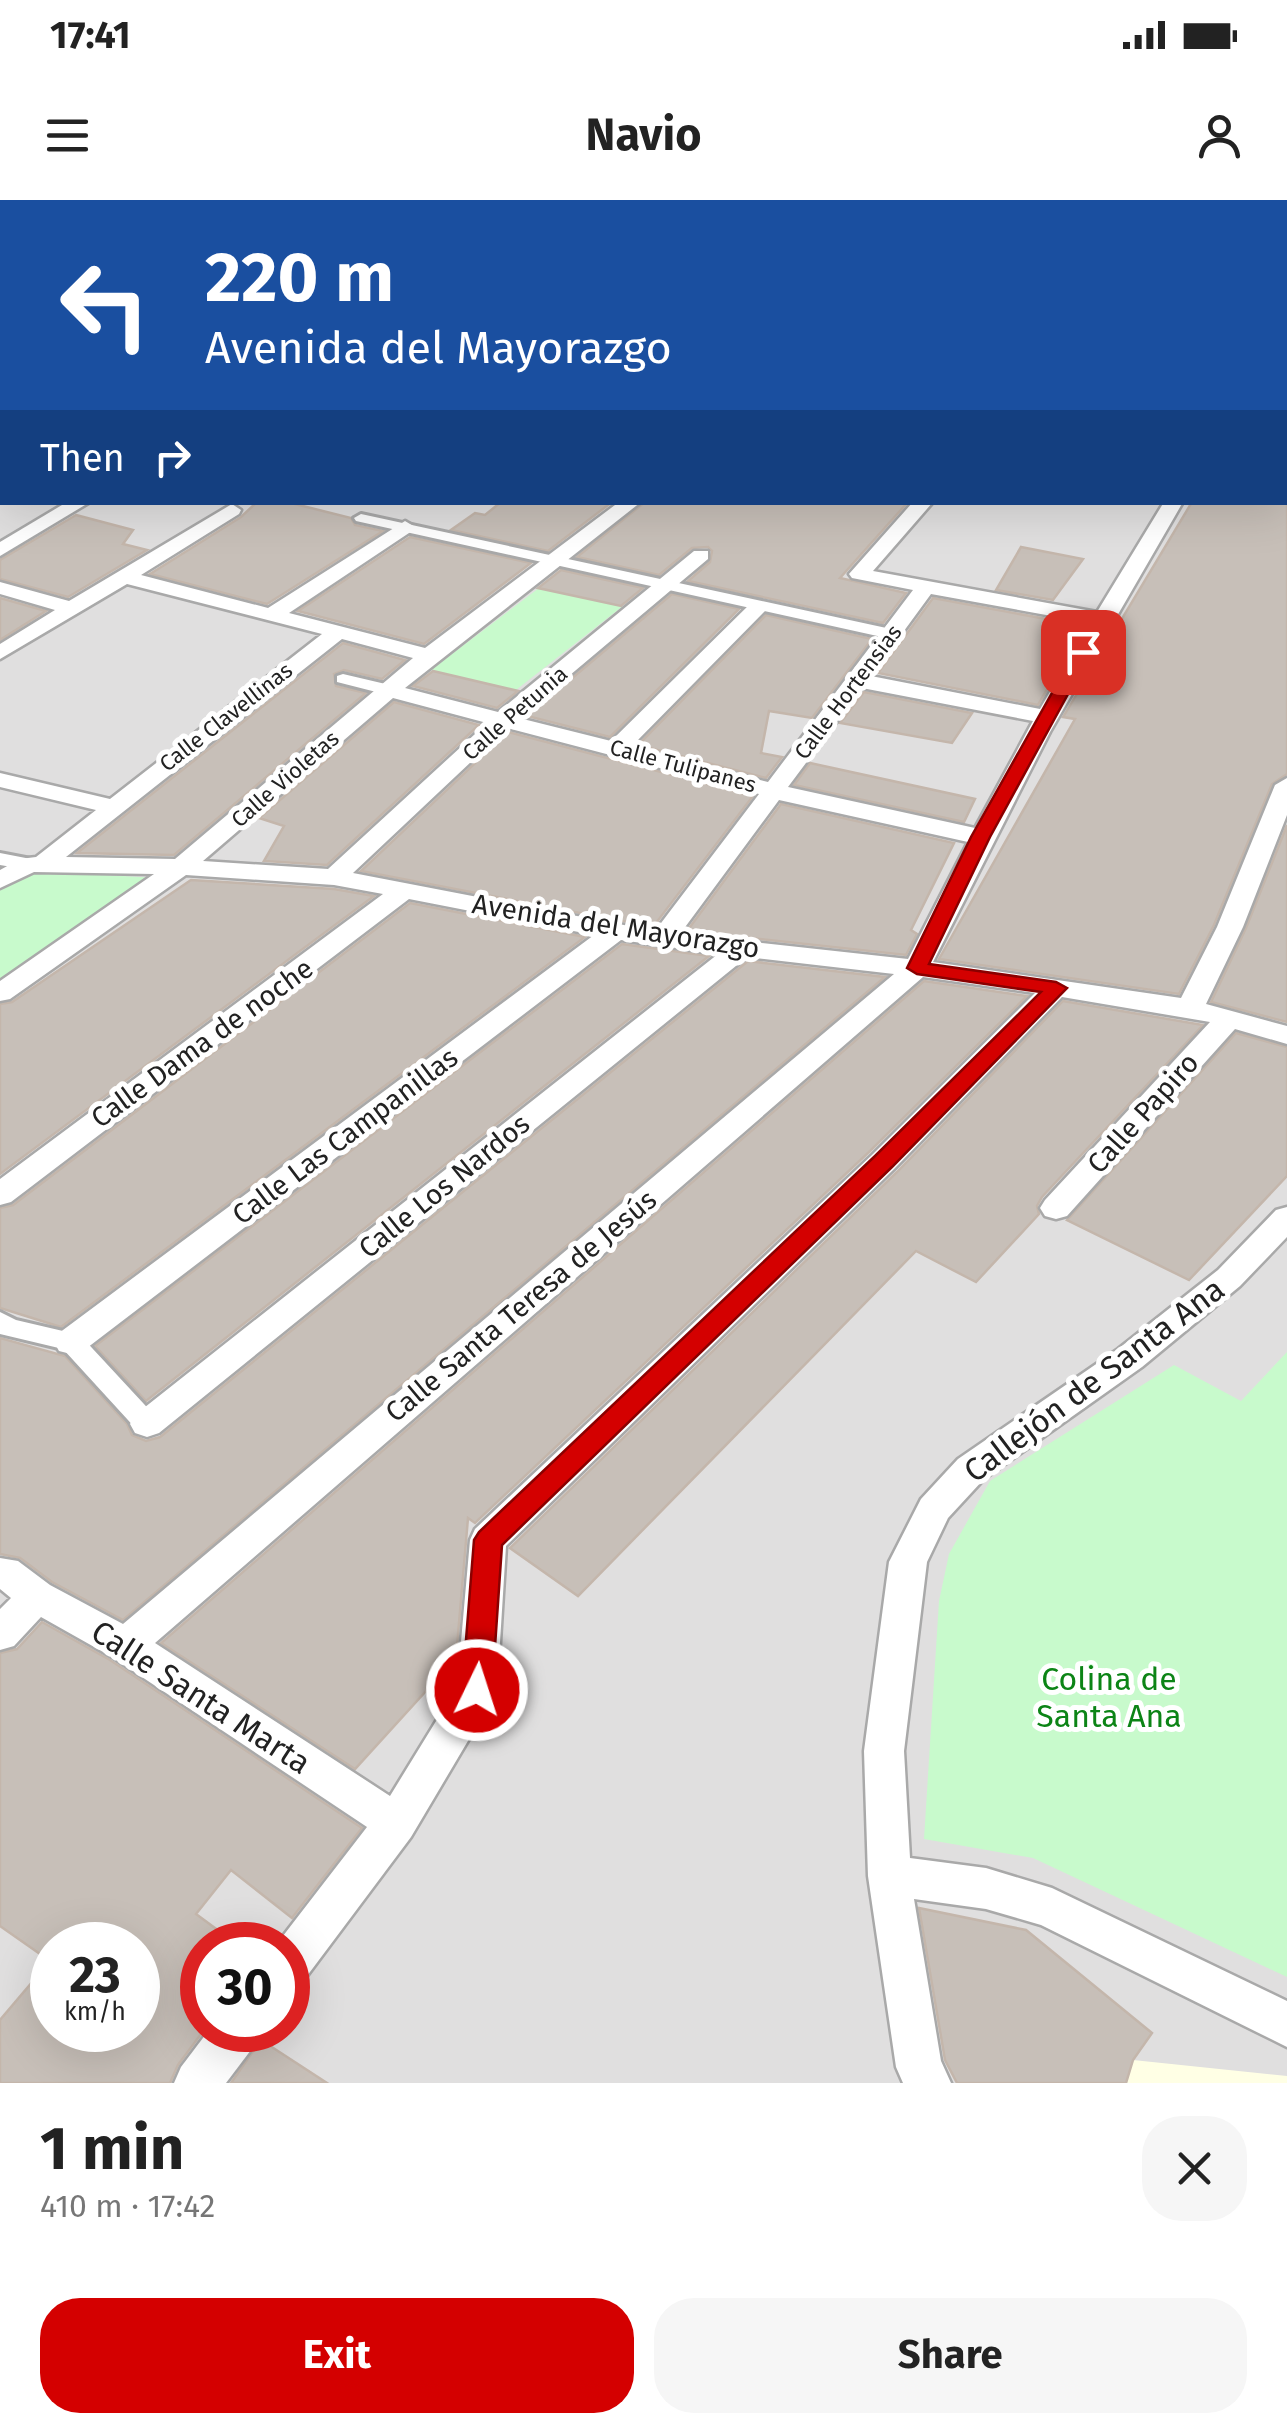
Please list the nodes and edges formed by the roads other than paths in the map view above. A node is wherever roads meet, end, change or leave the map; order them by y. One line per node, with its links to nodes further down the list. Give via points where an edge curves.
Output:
1 (76, 505): 8 (street)
2 (628, 505): 10 (street, Calle Violetas)
3 (921, 505): 13 (street, via 859,574)
4 (1172, 505): 18 (street)
5 (232, 510): 11 (street)
6 (361, 518): 7 (street)
7 (405, 527): 10 (street); 17 (street)
8 (0, 550)
9 (701, 555): 12 (street, Calle Petunia)
10 (558, 560): 12 (street); 22 (street, Calle Violetas)
11 (125, 578): 16 (street); 17 (street)
12 (666, 586): 15 (street); 27 (street, Calle Petunia)
13 (926, 587): 18 (street); 20 (street, Calle Hortensias)
14 (0, 588): 16 (street)
15 (760, 606): 20 (street); 28 (street)
16 (73, 608): 21 (street)
17 (273, 614): 19 (street)
18 (1101, 619): 26 (street)
19 (338, 632): 22 (street); 32 (street, Calle Clavellinas)
20 (892, 634): 24 (street, Calle Hortensias)
21 (0, 653)
22 (430, 656): 25 (street, Calle Violetas)
23 (343, 679): 25 (street)
24 (857, 680): 26 (street); 31 (street, Calle Hortensias)
25 (388, 690): 27 (street, Calle Tulipanes); 36 (street, Calle Violetas)
26 (1046, 717): 33 (street)
27 (506, 718): 28 (street, Calle Tulipanes); 37 (street, Calle Petunia)
28 (618, 748): 31 (street, Calle Tulipanes)
29 (0, 780): 32 (street)
30 (1287, 784): 46 (street)
31 (773, 791): 33 (street, Calle Tulipanes); 41 (street, Calle Hortensias)
32 (110, 806): 35 (street, Calle Clavellinas)
33 (980, 837): 43 (street)
34 (0, 859): 35 (street, Avenida del Mayorazgo)
35 (36, 864): 36 (street, Avenida del Mayorazgo); 38 (street, Calle Clavellinas)
36 (182, 868): 37 (street, Avenida del Mayorazgo); 45 (street, Calle Violetas)
37 (334, 877): 39 (street, Avenida del Mayorazgo)
38 (0, 880)
39 (404, 891): 40 (street, Avenida del Mayorazgo); 49 (street, Calle Dama de noche)
40 (618, 930): 41 (street, Avenida del Mayorazgo); 53 (street, Calle Las Campanillas)
41 (662, 940): 42 (street, Avenida del Mayorazgo)
42 (740, 948): 43 (street, Avenida del Mayorazgo); 54 (street, Calle Los Nardos)
43 (917, 968): 44 (street, Avenida del Mayorazgo); 58 (street, Calle Santa Teresa de Jesús)
44 (1056, 988): 46 (street, Avenida del Mayorazgo); 59 (street, via 488,1540 477,1690)
45 (0, 993)
46 (1190, 1008): 47 (street, Avenida del Mayorazgo)
47 (1230, 1018): 48 (street, Avenida del Mayorazgo); 50 (street, Calle Papiro)
48 (1287, 1035)
49 (0, 1195)
50 (1056, 1208)
51 (1287, 1218): 60 (street, Callejón de Santa Ana, via 1230,1278 1130,1358 971,1468 934,1509 908,1562 886,1732)
52 (0, 1322): 53 (street)
53 (71, 1342): 54 (street)
54 (148, 1424)
55 (5, 1572): 56 (street, Calle Santa Marta)
56 (38, 1596): 57 (street); 58 (street, Calle Santa Marta)
57 (0, 1634)
58 (126, 1645): 59 (street, Calle Santa Marta)
59 (396, 1823): 61 (street)
60 (888, 1876): 62 (street, via 1014,1895 1114,1935); 65 (street, Callejón de Santa Ana, via 919,2067)
61 (310, 1936)
62 (1287, 2024)
63 (221, 2052): 64 (street)
64 (197, 2083)
65 (928, 2083)

